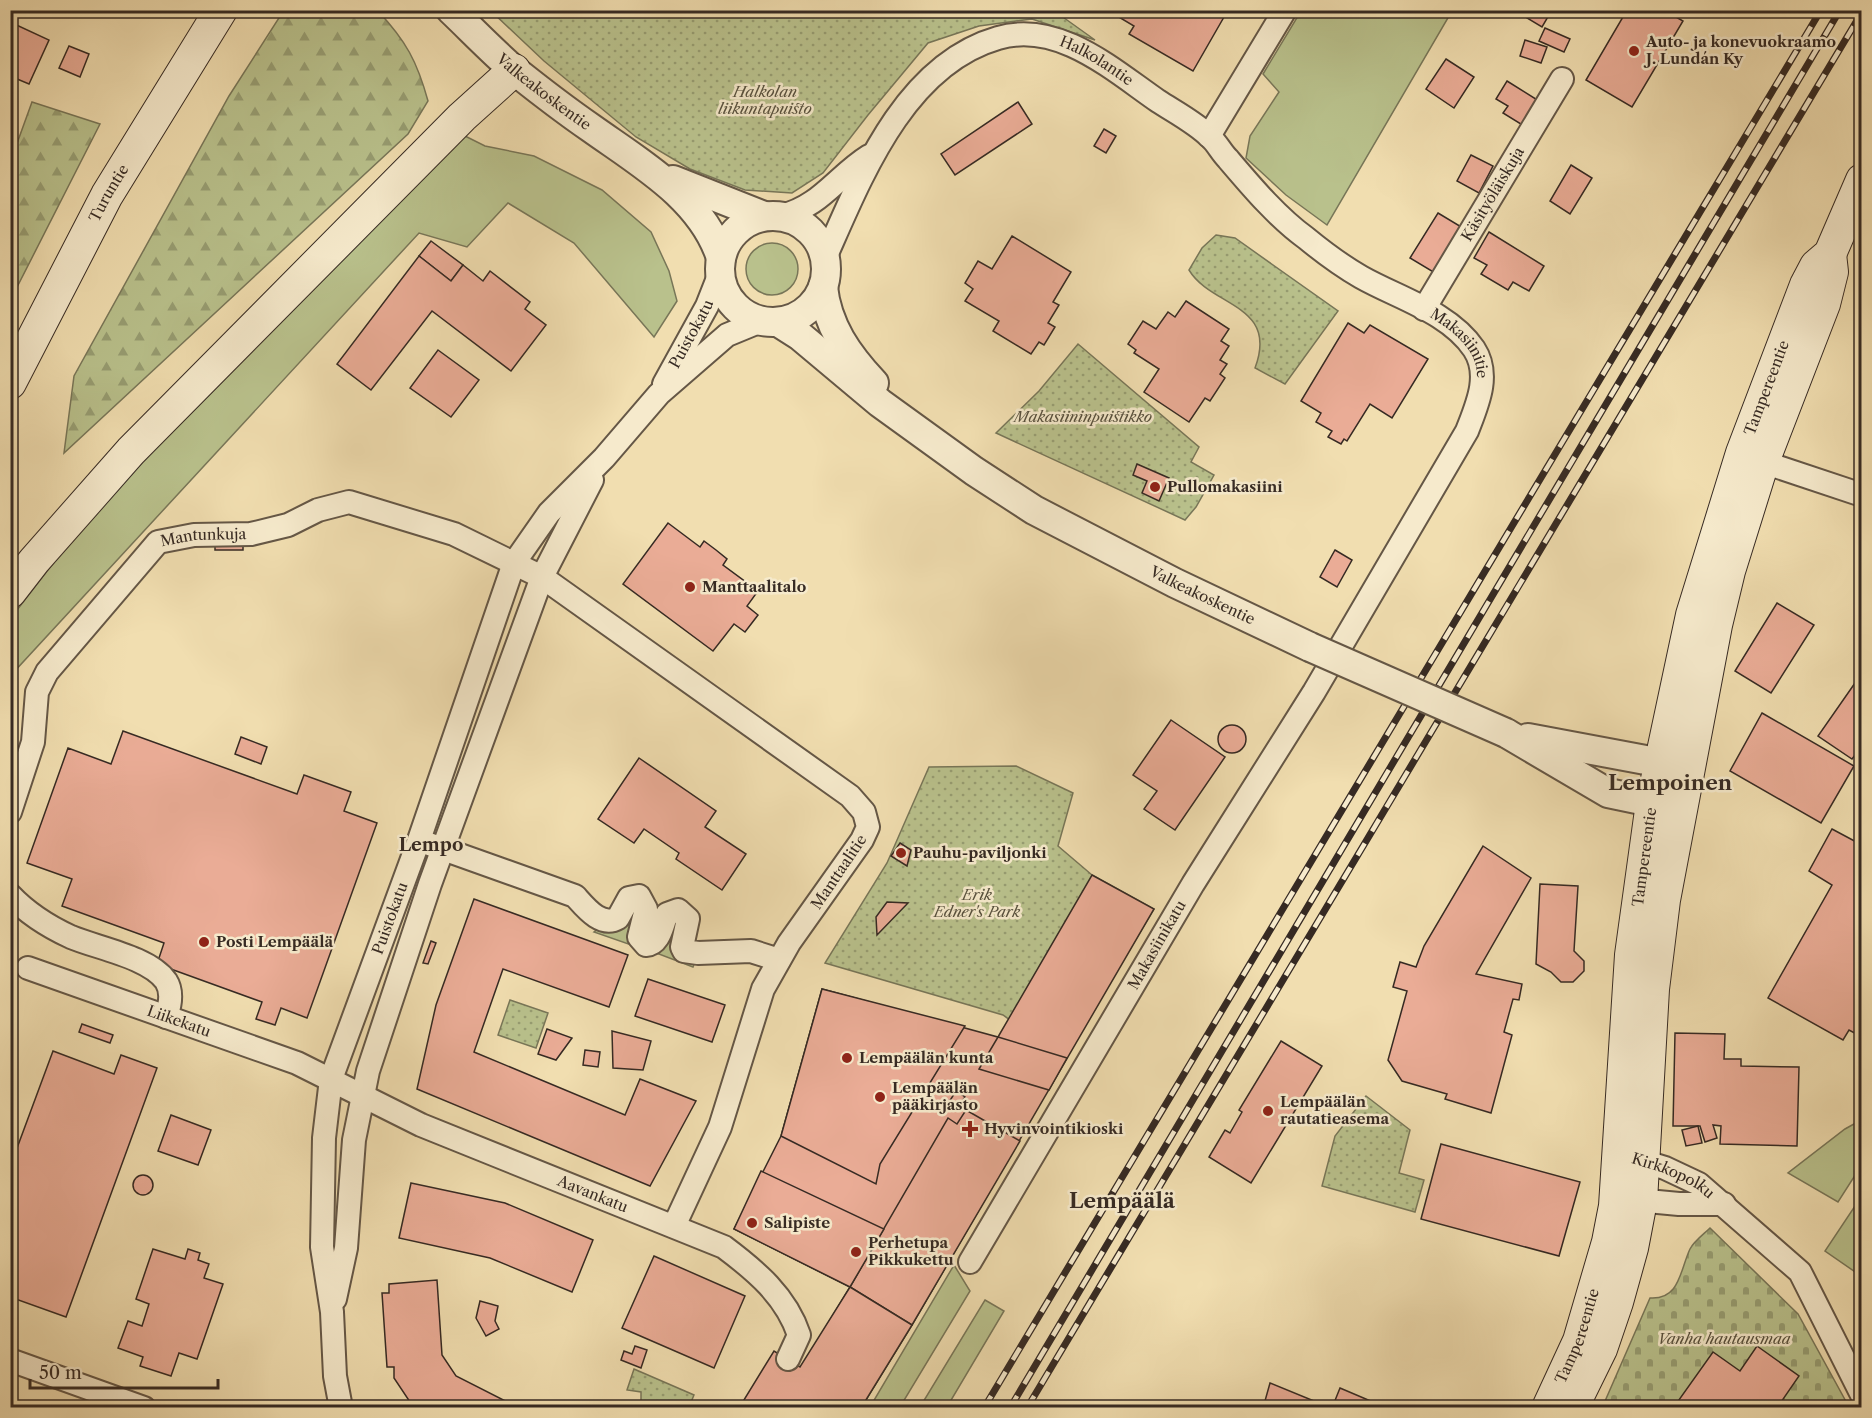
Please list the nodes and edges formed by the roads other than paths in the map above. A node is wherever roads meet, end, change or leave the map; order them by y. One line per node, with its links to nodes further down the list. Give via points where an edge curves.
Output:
1 (221, 10): 17 (main road, Turuntie, via 107,195)
2 (451, 10): 4 (street, Valkeakoskentie)
3 (1285, 10): 6 (street)
4 (514, 70): 8 (street, Valkeakoskentie); 25 (main road, via 462,117 131,451)
5 (1562, 79): 15 (street, Käsityöläiskuja)
6 (1209, 136): 7 (street, Halkolantie, via 1079,48 1053,38 1023,35 984,43 939,71 918,90); 15 (street, Makasiinitie, via 1303,237 1360,276)
7 (871, 156): 10 (street, Halkolantie, via 852,167 809,207); 12 (street, Halkolantie)
8 (644, 166): 10 (street, Valkeakoskentie, via 700,193); 13 (street, Valkeakoskentie, via 699,216 711,233)
9 (1862, 180): 11 (main road, Tampereentie)
10 (772, 216): 12 (street, via 797,222 811,232); 13 (street, via 748,222 734,232)
11 (1830, 254): 21 (main road, Tampereentie, via 1832,272 1824,304); 28 (main road, Tampereentie, via 1816,266 1806,285 1742,453 1692,615)
12 (825, 258): 14 (street)
13 (720, 266): 16 (street, via 722,284 733,304 751,317); 18 (street, Puistokatu, via 707,306)
14 (823, 287): 16 (street, via 806,311 793,319); 19 (street, Valkeakoskentie, via 840,341)
15 (1424, 309): 26 (street, Makasiinitie, via 1464,335 1475,351 1482,365 1480,396 1467,431)
16 (770, 322): 18 (street, Puistokatu, via 727,334); 19 (street, Valkeakoskentie, via 800,336 859,387)
17 (10, 383)
18 (659, 394): 20 (street, Puistokatu)
19 (916, 428): 27 (street, Valkeakoskentie, bridge, via 974,471 1064,527 1311,647)
20 (604, 458): 23 (street, Puistokatu, via 549,513); 24 (street, Puistokatu)
21 (1763, 462): 22 (street); 28 (main road, Tampereentie)
22 (1862, 495)
23 (513, 563): 24 (street, Manttaalitie); 30 (street, Mantunkuja, via 454,534 349,502 318,510 288,525 250,534 158,542 47,672 37,692 33,742); 31 (street, Puistokatu)
24 (542, 578): 32 (street, Puistokatu); 34 (street, Manttaalitie, via 850,796 864,812 866,834)
25 (10, 592)
26 (1350, 631): 43 (street, Makasiinikatu, via 1193,884)
27 (1506, 733): 28 (street, Valkeakoskentie); 29 (street, Valkeakoskentie, via 1608,793)
28 (1674, 765): 29 (main road, Tampereentie)
29 (1666, 805): 39 (main road, Tampereentie, via 1631,955)
30 (10, 812)
31 (419, 840): 32 (street); 37 (street, Puistokatu)
32 (442, 849): 34 (street, via 575,896 590,914 608,921 618,918 628,898 639,896 646,909 639,937 646,945 653,944 667,914 678,910 688,919 684,951 751,951); 38 (street, Puistokatu)
33 (10, 895): 36 (street, via 46,925 148,965 167,982 171,1004)
34 (779, 960): 42 (street, Manttaalitie, via 759,1000 720,1127)
35 (28, 968): 36 (street, Liikekatu)
36 (166, 1017): 37 (street, Liikekatu)
37 (331, 1078): 38 (street, Aavankatu); 44 (street, Puistokatu, via 324,1138 322,1246)
38 (363, 1096): 42 (street, Aavankatu, via 421,1125); 44 (street, Puistokatu, via 354,1140 346,1248)
39 (1632, 1157): 40 (main road, Tampereentie); 41 (street, Kirkkopolku, via 1690,1179)
40 (1629, 1199): 41 (street, Kirkkopolku); 50 (main road, Tampereentie, via 1608,1242 1586,1319); 51 (main road, Tampereentie, via 1632,1248 1601,1349)
41 (1724, 1204): 47 (street, Kirkkopolku, via 1800,1272)
42 (674, 1226): 45 (street, Aavankatu, via 724,1247 746,1263 786,1305 799,1335)
43 (970, 1262)
44 (333, 1312): 49 (street, Puistokatu, via 335,1376)
45 (788, 1359)
46 (10, 1360): 48 (street)
47 (1862, 1395)
48 (144, 1407)
49 (341, 1407)
50 (1548, 1407)
51 (1572, 1407)

